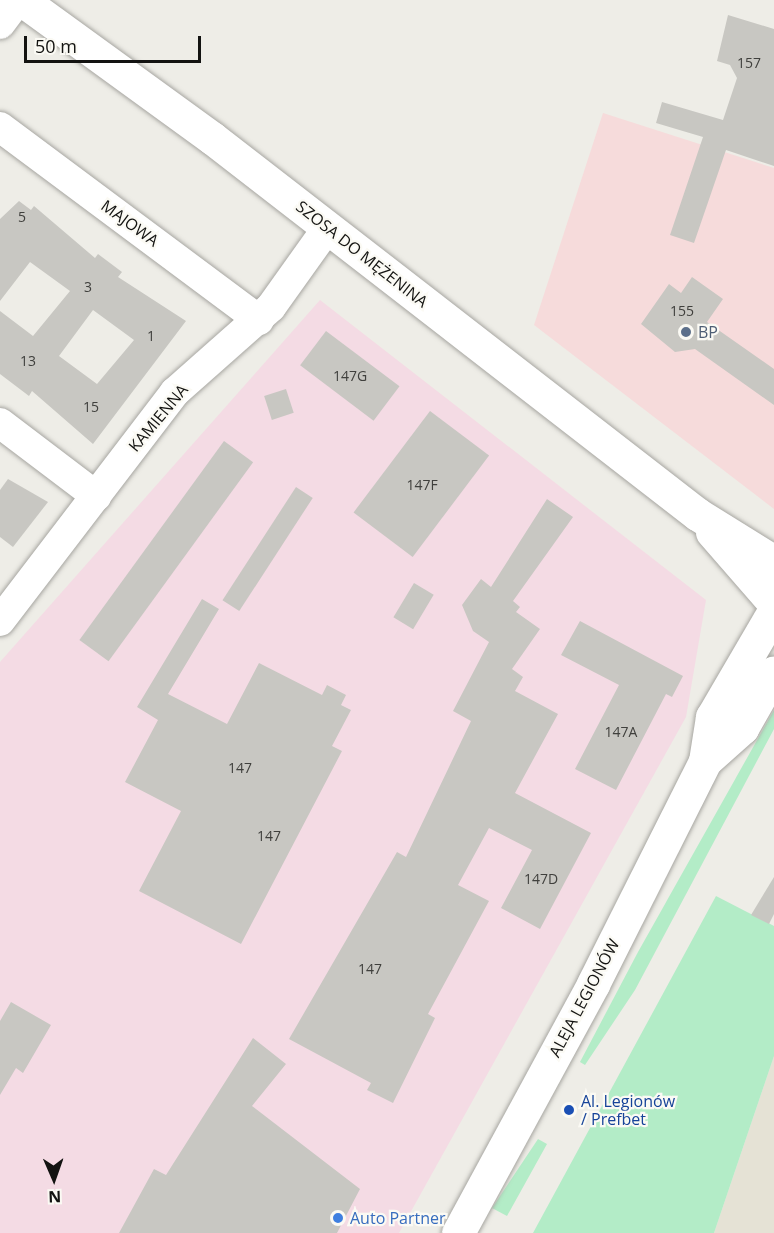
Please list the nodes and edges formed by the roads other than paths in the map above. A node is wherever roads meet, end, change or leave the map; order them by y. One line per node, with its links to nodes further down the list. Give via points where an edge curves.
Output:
1 (20, 0): 2 (street); 4 (main road, SZOSA DO MĘŻENINA)
2 (0, 24)
3 (0, 127): 5 (street, MAJOWA)
4 (328, 227): 5 (street, KAMIENNA); 8 (main road, SZOSA DO MĘŻENINA)
5 (259, 320): 7 (street, KAMIENNA, via 175,392)
6 (0, 423): 7 (street)
7 (96, 496): 12 (street, KAMIENNA)
8 (697, 514): 9 (main road, SZOSA DO MĘŻENINA); 10 (main road, SZOSA DO MĘŻENINA)
9 (774, 562)
10 (774, 603)
11 (774, 611): 14 (main road, ALEJA LEGIONÓW, via 712,717)
12 (0, 621)
13 (774, 672): 14 (main road, ALEJA LEGIONÓW, via 742,728)
14 (705, 761): 15 (main road, ALEJA LEGIONÓW, via 593,984)
15 (458, 1233)

